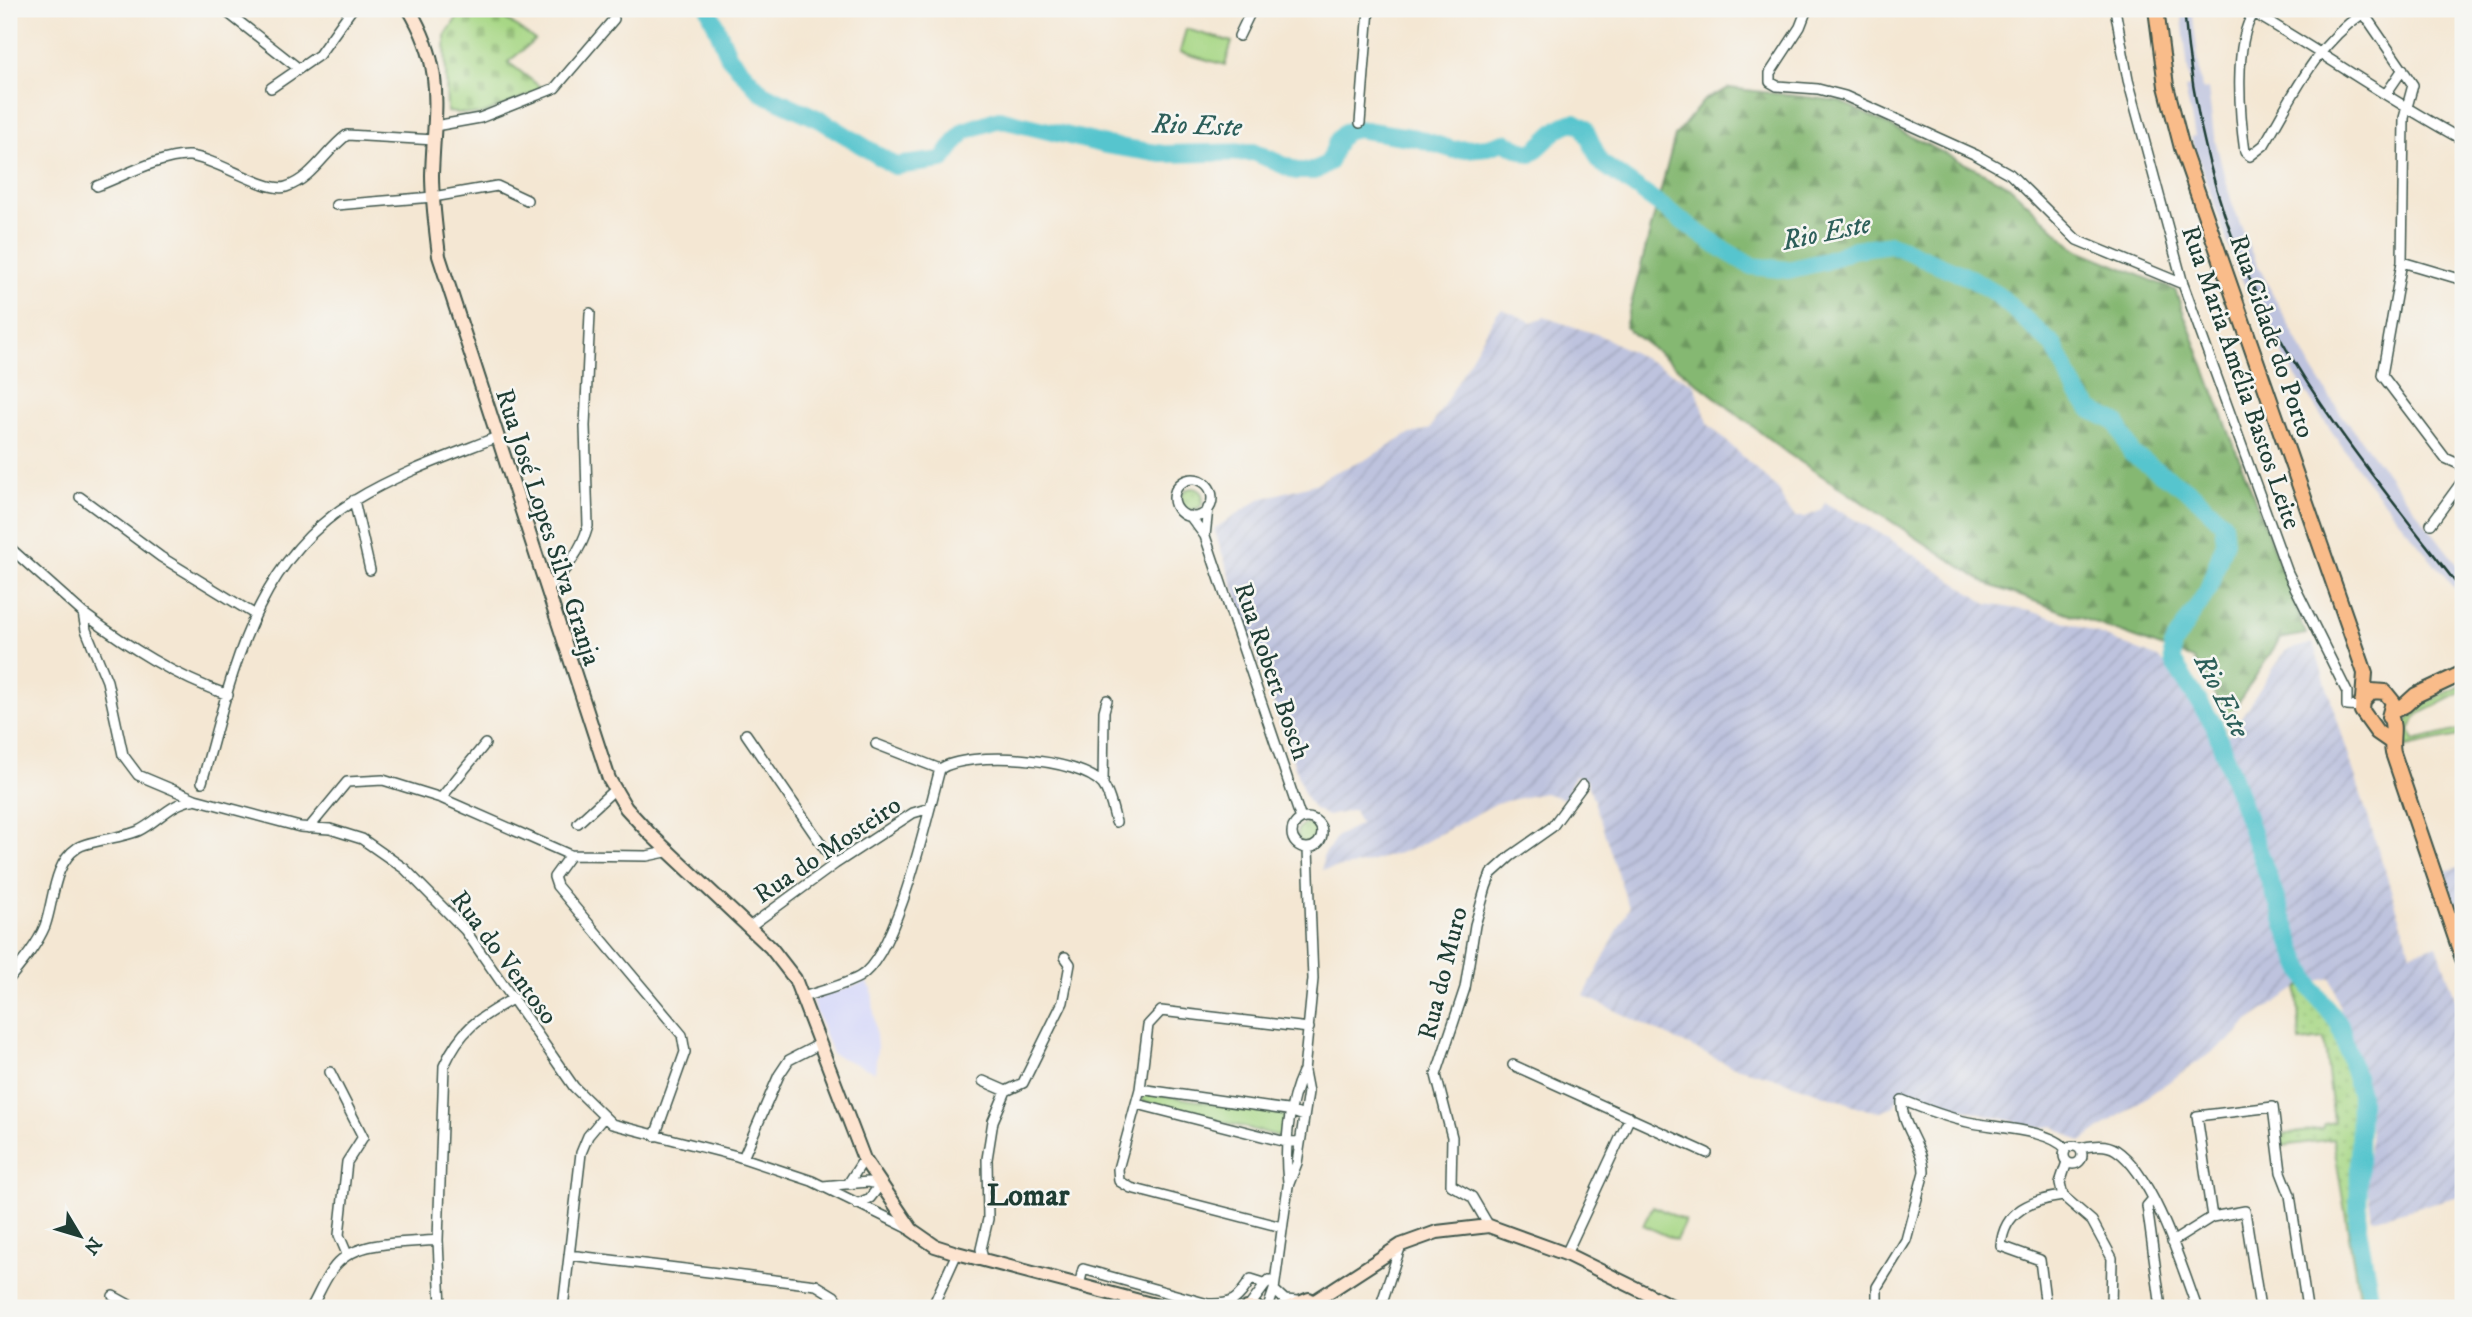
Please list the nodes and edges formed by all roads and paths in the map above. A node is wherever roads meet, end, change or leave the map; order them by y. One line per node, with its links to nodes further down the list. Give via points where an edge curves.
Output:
1 (223, 9): 13 (street)
2 (352, 9): 13 (street, via 319,55)
3 (410, 9): 19 (main road, Rua José Lopes Silva Granja, via 435,65)
4 (1252, 9): 11 (street)
5 (1370, 9): 18 (street)
6 (1807, 9): 27 (street, via 1770,73 1770,82 1846,96 1976,155 2010,174 2077,240)
7 (2115, 9): 27 (street, Rua Maria Amélia Bastos Leite, via 2128,80)
8 (2156, 9): 43 (main road, Rua Cidade do Porto, via 2166,86 2182,148)
9 (2362, 11): 12 (street); 14 (street)
10 (614, 19): 19 (street, via 555,88)
11 (1239, 36)
12 (2320, 52): 12 (street, via 2264,145 2250,156 2245,152 2241,127 2246,24 2254,13); 16 (street)
13 (298, 68): 15 (street)
14 (2403, 69): 16 (street); 17 (street, via 2413,86)
15 (271, 88)
16 (2386, 94): 17 (street)
17 (2407, 109): 20 (street); 25 (street)
18 (1360, 123)
19 (435, 133): 21 (street, via 347,135 305,177 285,188 267,188 234,169 189,156); 22 (main road, Rua José Lopes Silva Granja)
20 (2463, 140)
21 (97, 186)
22 (433, 197): 23 (street, via 497,186); 24 (street); 29 (main road, Rua José Lopes Silva Granja, via 441,265)
23 (527, 200)
24 (336, 205)
25 (2402, 262): 26 (street); 30 (street, via 2382,375 2445,458)
26 (2463, 280)
27 (2183, 284): 49 (street, Rua Maria Amélia Bastos Leite, via 2288,573 2347,692)
28 (590, 313): 40 (street, via 584,426 588,526 569,566)
29 (497, 437): 33 (street); 40 (main road, Rua José Lopes Silva Granja)
30 (2463, 466)
31 (2463, 480): 36 (street)
32 (80, 497): 42 (street, via 161,557)
33 (354, 500): 39 (street); 42 (street, via 291,554)
34 (1208, 509): 35 (street); 35 (street, Rua Robert Bosch, via 1212,497 1207,486 1197,480 1185,481 1176,489 1174,500 1178,510); 37 (street, Rua Robert Bosch)
35 (1190, 516): 37 (street, Rua Robert Bosch)
36 (2431, 524)
37 (1205, 536): 63 (street, Rua Robert Bosch)
38 (9, 547): 41 (street)
39 (370, 570)
40 (547, 590): 59 (main road, Rua José Lopes Silva Granja)
41 (83, 613): 46 (street, via 134,650); 61 (street, Rua do Ventoso, via 107,681 123,755 138,775)
42 (254, 614): 46 (street)
43 (2365, 673): 45 (main road, Rua Cidade do Porto); 49 (main road, Rua Cidade do Porto)
44 (2463, 673): 47 (main road)
45 (2384, 692): 47 (main road); 49 (main road, via 2367,694); 50 (main road, Rua Cidade do Porto, via 2393,702)
46 (228, 695): 56 (street)
47 (2416, 695): 50 (main road)
48 (1107, 700): 57 (street)
49 (2360, 709): 50 (main road, via 2380,722); 52 (main road, Rua Cidade do Porto)
50 (2392, 713): 52 (main road, Rua Cidade do Porto)
51 (746, 734): 70 (street)
52 (2390, 741): 73 (main road, Rua Cidade do Porto)
53 (485, 744): 60 (street)
54 (876, 744): 55 (street)
55 (940, 769): 57 (street, via 961,760 1028,760 1077,770); 62 (street)
56 (202, 782)
57 (1103, 785): 64 (street)
58 (1583, 785): 107 (street, Rua do Muro, via 1552,827 1491,874 1475,925 1465,988 1435,1081 1452,1137 1451,1185 1472,1197)
59 (615, 789): 65 (street); 68 (main road, Rua José Lopes Silva Granja)
60 (441, 798): 66 (street, via 383,780 347,782); 69 (street)
61 (194, 799): 66 (street, Rua do Ventoso); 74 (street, via 182,801 147,827 121,839 79,846 68,856 45,925)
62 (930, 808): 70 (street, Rua do Mosteiro, via 913,813); 75 (street, via 905,899 871,967 859,977)
63 (1301, 820): 67 (street, Rua Robert Bosch, via 1292,835 1296,844); 67 (street, Rua Robert Bosch, via 1314,819 1322,829 1320,842)
64 (1116, 821)
65 (578, 822)
66 (309, 828): 76 (street, Rua do Ventoso, via 362,839 405,869 465,930)
67 (1308, 849): 77 (street, via 1313,979)
68 (666, 852): 69 (street); 71 (main road, Rua José Lopes Silva Granja)
69 (570, 855): 90 (street, via 554,877 557,886 682,1035 685,1052)
70 (835, 864): 71 (street, Rua do Mosteiro)
71 (749, 927): 75 (main road, Rua José Lopes Silva Granja, via 795,979)
72 (1065, 957): 84 (street, via 1070,964 1063,1002 1023,1083)
73 (2463, 959)
74 (9, 979)
75 (803, 997): 78 (main road, Rua José Lopes Silva Granja)
76 (514, 998): 89 (street, Rua do Ventoso, via 574,1087); 110 (street, via 472,1022 453,1045 444,1066)
77 (1310, 1028): 80 (street); 83 (street, via 1161,1011 1148,1025)
78 (820, 1044): 96 (street, via 789,1060); 97 (main road, Rua José Lopes Silva Granja)
79 (1513, 1065): 88 (street)
80 (1304, 1071): 86 (street); 87 (street, via 1308,1092)
81 (330, 1072): 114 (street, via 363,1137 347,1162 339,1235)
82 (983, 1081): 84 (street)
83 (1140, 1088): 85 (street); 86 (street)
84 (1006, 1091): 117 (street, via 993,1121 989,1146)
85 (1137, 1104): 91 (street); 108 (street, via 1118,1169 1119,1181)
86 (1292, 1111): 87 (street); 91 (street)
87 (1304, 1116): 92 (street)
88 (1630, 1117): 95 (street); 115 (street)
89 (603, 1118): 90 (street); 116 (street, via 581,1153)
90 (655, 1136): 96 (street)
91 (1288, 1142): 92 (street); 102 (street)
92 (1300, 1142): 102 (street)
93 (2080, 1147): 94 (street); 98 (street, via 2081,1161); 104 (street, via 2103,1145 2117,1151)
94 (2066, 1149): 98 (street, via 2063,1156); 135 (street, via 2050,1137 1970,1123 1902,1100 1924,1171 1906,1240 1877,1287)
95 (1707, 1153)
96 (743, 1158): 101 (street)
97 (864, 1159): 99 (street); 100 (main road, Rua José Lopes Silva Granja)
98 (2067, 1162): 103 (street, via 2060,1183)
99 (848, 1184): 100 (street); 101 (street)
100 (880, 1185): 105 (street, via 870,1198); 109 (main road, Rua José Lopes Silva Granja)
101 (822, 1186): 105 (street)
102 (1288, 1186): 108 (street)
103 (2063, 1196): 136 (street, via 2031,1202 2020,1209 2007,1220 2002,1236 2001,1246 2008,1251 2040,1260); 137 (street, via 2092,1221 2112,1258)
104 (2153, 1199): 111 (street); 138 (street, via 2147,1206)
105 (857, 1204): 109 (street)
106 (2212, 1217): 111 (street); 140 (street, via 2245,1211); 141 (street, via 2197,1116 2273,1107)
107 (1489, 1226): 112 (main road, via 1437,1232); 115 (main road)
108 (1282, 1227): 119 (street)
109 (912, 1230): 113 (main road, via 935,1246)
110 (438, 1240): 114 (street, via 369,1246); 124 (street)
111 (2172, 1242): 139 (street)
112 (1401, 1245): 121 (main road); 133 (street)
113 (957, 1253): 117 (main road); 127 (street)
114 (347, 1254): 123 (street, via 332,1268)
115 (1566, 1254): 134 (main road)
116 (569, 1255): 125 (street); 126 (street, via 816,1285 834,1296)
117 (983, 1260): 118 (main road)
118 (1079, 1286): 119 (street, via 1083,1269 1208,1304 1227,1304 1238,1298 1251,1279); 128 (main road)
119 (1271, 1287): 121 (street, via 1285,1300); 129 (street); 131 (street)
120 (113, 1296): 122 (street)
121 (1305, 1304): 132 (main road)
122 (135, 1308)
123 (311, 1308)
124 (441, 1308)
125 (563, 1308)
126 (842, 1308)
127 (932, 1308)
128 (1166, 1308)
129 (1248, 1308): 130 (main road)
130 (1256, 1308)
131 (1268, 1308)
132 (1287, 1308)
133 (1380, 1308)
134 (1676, 1308)
135 (1877, 1308)
136 (2046, 1308)
137 (2111, 1308)
138 (2161, 1308)
139 (2197, 1308)
140 (2260, 1308)
141 (2307, 1308)

